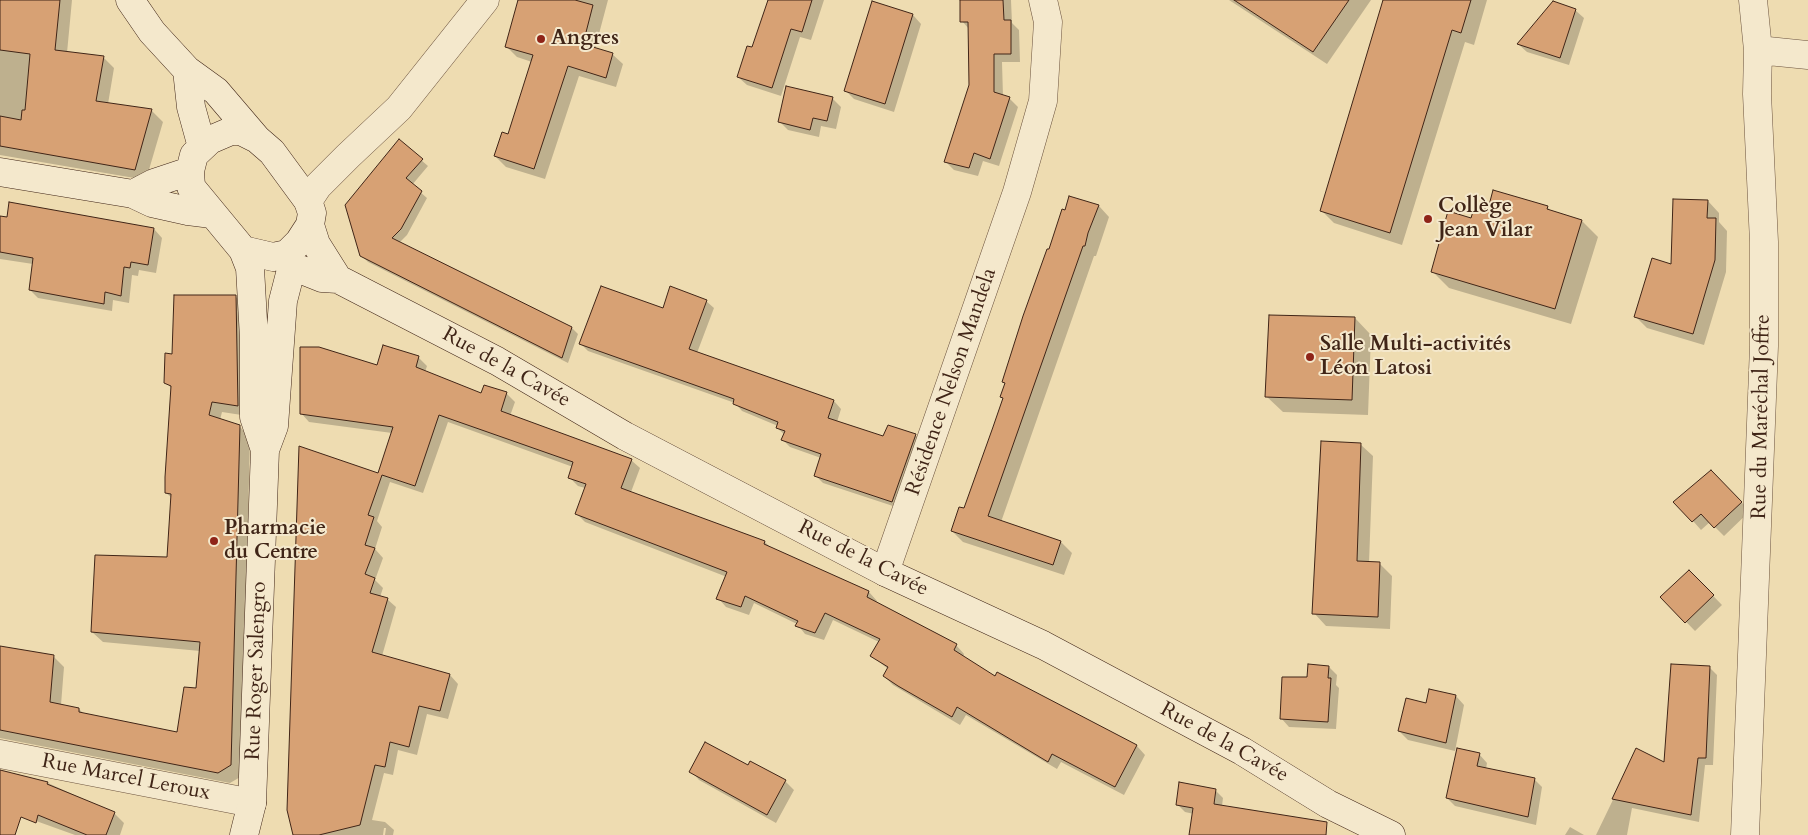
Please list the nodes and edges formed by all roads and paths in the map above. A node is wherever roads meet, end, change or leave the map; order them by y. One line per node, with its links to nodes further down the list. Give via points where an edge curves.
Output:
1 (130, 0): 7 (street, via 152,32)
2 (485, 0): 13 (street, via 399,108 318,186)
3 (1043, 0): 19 (street, Résidence Nelson Mandela, via 1048,22 1043,101 1017,192)
4 (1753, 0): 5 (street, Rue du Maréchal Joffre)
5 (1758, 50): 6 (street); 25 (street, Rue du Maréchal Joffre, via 1764,346)
6 (1808, 55)
7 (187, 70): 8 (street, via 216,90); 9 (street, via 191,107)
8 (257, 139): 9 (street, via 241,131 231,131); 13 (street, via 272,152)
9 (202, 147): 10 (street, via 194,155)
10 (190, 171): 12 (street); 14 (street, via 191,187)
11 (0, 172): 12 (street)
12 (133, 194): 14 (street, via 161,205)
13 (309, 213): 16 (street); 17 (street, Rue de la Cavée, via 316,244)
14 (212, 214): 15 (street)
15 (243, 250): 16 (street); 18 (street, Rue Roger Salengro, via 250,268 254,417)
16 (289, 260): 17 (street, Rue de la Cavée, via 322,278); 18 (street, Rue Roger Salengro, via 274,426)
17 (338, 278): 19 (street, Rue de la Cavée, via 497,361 625,436)
18 (264, 450): 21 (street, Rue Roger Salengro)
19 (885, 572): 24 (street, Rue de la Cavée, via 1044,645 1242,751 1328,804)
20 (0, 754): 21 (street, Rue Marcel Leroux)
21 (252, 802): 22 (street, Rue Roger Salengro); 23 (street, Rue Roger Salengro)
22 (244, 835)
23 (261, 835)
24 (1391, 835)
25 (1745, 835)

